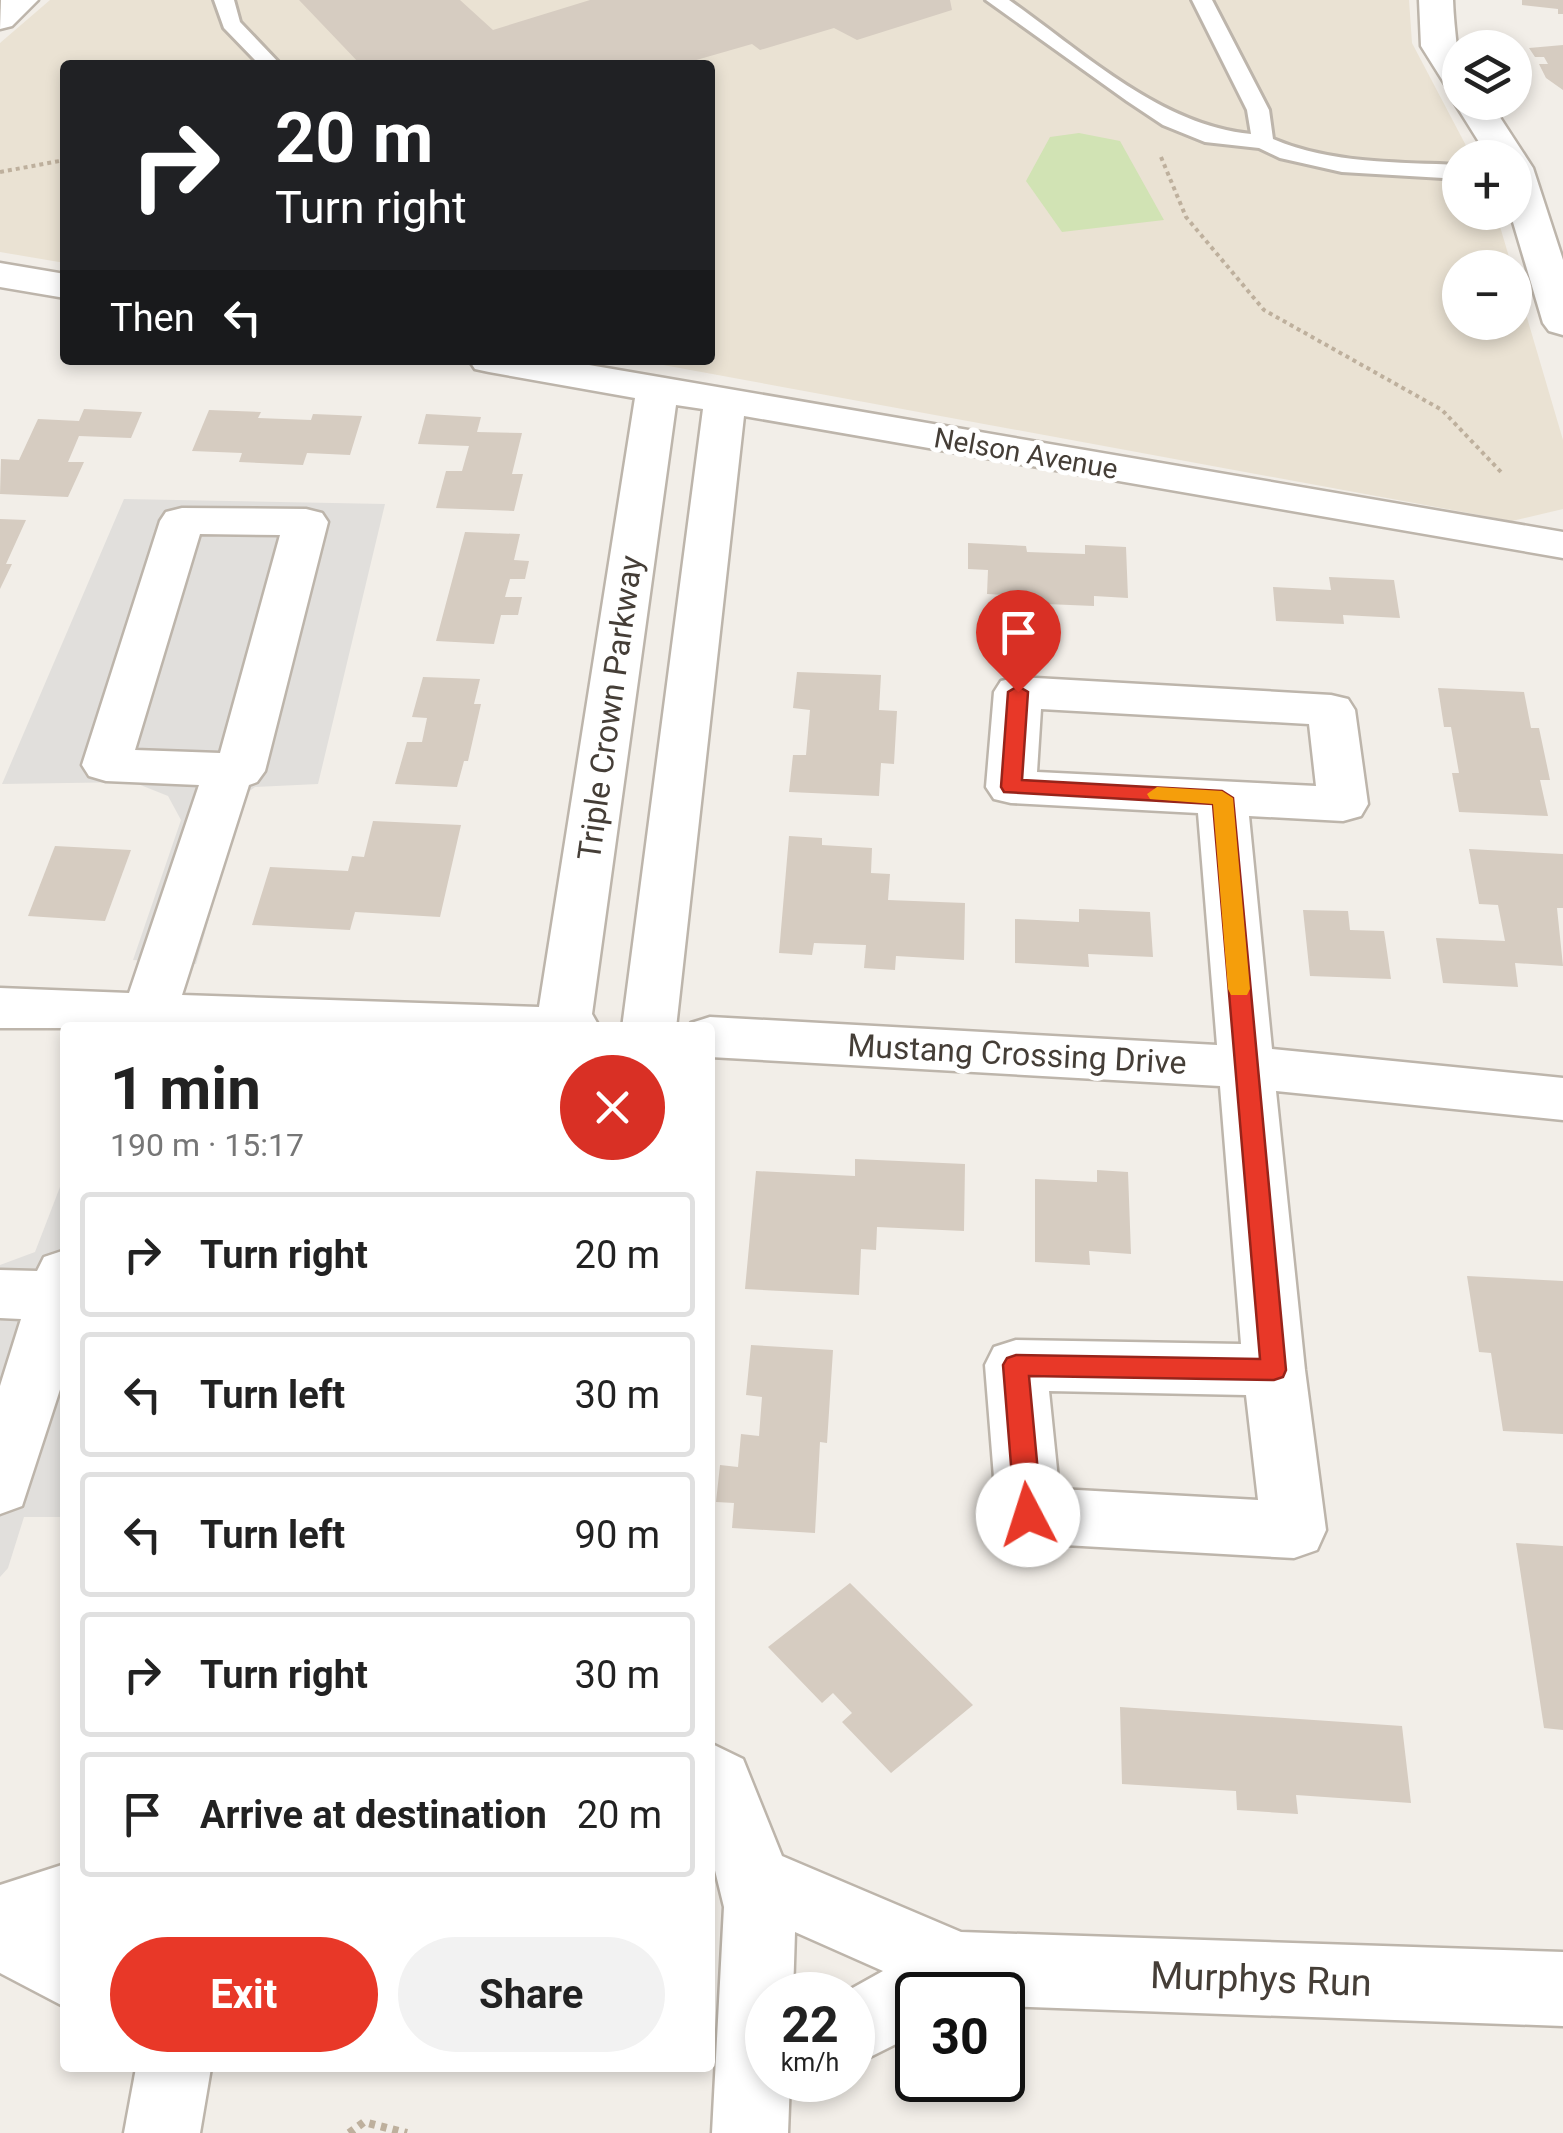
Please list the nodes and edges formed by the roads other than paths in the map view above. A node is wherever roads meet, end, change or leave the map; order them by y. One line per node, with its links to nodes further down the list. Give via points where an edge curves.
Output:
1 (21, 0): 6 (street)
2 (224, 0): 8 (lane, via 231,24)
3 (996, 0): 9 (lane, via 1171,120 1213,137)
4 (1202, 0): 9 (lane, via 1258,110)
5 (1436, 0): 7 (street)
6 (0, 19)
7 (1442, 53)
8 (266, 60)
9 (1263, 142): 10 (lane, via 1342,165)
10 (1442, 171)
11 (1532, 208): 14 (street)
12 (6, 284): 13 (street)
13 (60, 286)
14 (1563, 322)
15 (518, 365): 16 (street, Nelson Avenue)
16 (657, 389): 17 (street, Nelson Avenue); 24 (street, Triple Crown Parkway)
17 (725, 400): 18 (street, Nelson Avenue); 25 (street)
18 (1563, 545)
19 (230, 770): 19 (street, via 106,765 182,521 306,522 240,771); 22 (street)
20 (1222, 798): 20 (street, via 1344,804 1331,710 1018,692 1012,787); 27 (street)
21 (0, 1008): 22 (street)
22 (146, 1020): 23 (street)
23 (265, 1022)
24 (564, 1022)
25 (650, 1022)
26 (715, 1036): 27 (street, Mustang Crossing Drive)
27 (1246, 1067): 28 (street, Mustang Crossing Drive); 30 (street)
28 (1563, 1099)
29 (41, 1288): 31 (street)
30 (1274, 1370): 30 (street, via 1294,1530 1028,1515 1016,1365)
31 (0, 1487)
32 (715, 1779): 33 (street)
33 (752, 1878): 37 (street, Murphys Run); 39 (street, via 760,1907)
34 (60, 1901): 35 (street)
35 (0, 1920)
36 (0, 1934): 38 (street)
37 (960, 1968): 40 (street, Murphys Run); 41 (street)
38 (60, 1969)
39 (758, 1972)
40 (1563, 1989)
41 (875, 2016)
42 (173, 2072): 43 (street)
43 (162, 2133)

